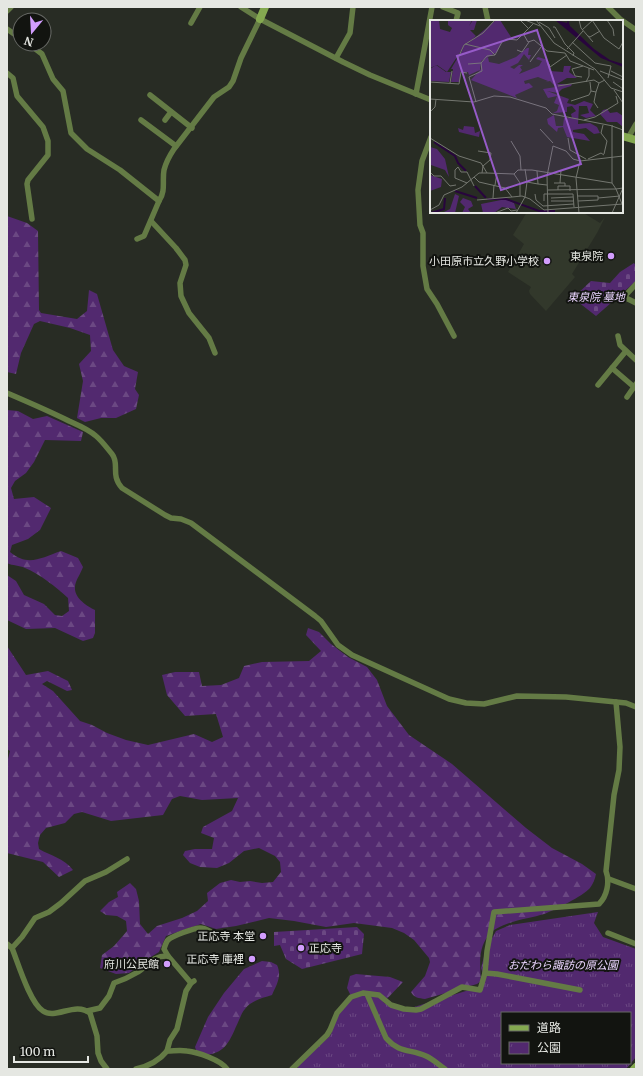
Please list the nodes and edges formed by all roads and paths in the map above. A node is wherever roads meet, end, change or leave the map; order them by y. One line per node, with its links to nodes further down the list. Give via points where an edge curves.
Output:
1 (11, 7): 10 (street)
2 (200, 7): 16 (street)
3 (241, 7): 11 (street)
4 (265, 7): 11 (street)
5 (353, 7): 19 (street, via 350,33)
6 (432, 7): 21 (street)
7 (443, 7): 12 (street, via 458,13)
8 (485, 7): 13 (street)
9 (608, 7): 14 (street)
10 (7, 11)
11 (260, 19): 19 (street); 28 (street, via 233,81 214,97)
12 (456, 20)
13 (488, 20)
14 (621, 20)
15 (623, 21): 17 (street)
16 (191, 23)
17 (636, 30)
18 (39, 52): 32 (street, via 53,79 63,91 71,134 87,149 120,170)
19 (336, 58): 21 (street)
20 (7, 73): 33 (street, via 13,78 17,96 43,127 48,141 48,155 26,184)
21 (416, 94): 23 (street)
22 (150, 95): 24 (street)
23 (430, 100)
24 (171, 112): 26 (street); 28 (street)
25 (141, 120): 31 (street)
26 (165, 120)
27 (636, 124): 29 (street)
28 (192, 128): 31 (street)
29 (629, 138)
30 (430, 140): 38 (street, via 422,161 418,190 420,225 423,233 423,266 427,289 438,304)
31 (176, 146): 32 (street, via 164,169 164,191)
32 (159, 201): 34 (street)
33 (32, 219)
34 (151, 221): 35 (street, via 144,236); 41 (street, via 185,260 186,265 180,283 181,296 189,313 209,338)
35 (137, 240)
36 (636, 284): 37 (street, via 624,297)
37 (636, 303)
38 (454, 336)
39 (618, 336): 40 (street, via 620,345)
40 (626, 351): 42 (street); 43 (street)
41 (215, 353)
42 (636, 360)
43 (612, 368): 44 (street); 45 (street)
44 (598, 385)
45 (635, 385): 47 (street)
46 (7, 393): 48 (street, via 51,412 96,436 116,461 116,482 122,488 165,515 191,523 315,616 338,645 352,655 449,699 466,703 484,704 517,696)
47 (627, 397)
48 (616, 702): 49 (street); 51 (street, via 620,747 606,871)
49 (636, 707)
50 (128, 859): 56 (street, via 85,881 49,912 35,918 22,937)
51 (609, 879): 52 (street); 58 (street, via 603,900 599,904 494,912)
52 (636, 889)
53 (608, 933): 55 (street)
54 (218, 935): 57 (street, via 200,928 175,935 168,940 164,949)
55 (636, 944)
56 (9, 946): 61 (street, via 30,994 43,1011 49,1014 77,1009)
57 (168, 956): 61 (street, via 152,959 137,973 114,983 100,1008); 62 (street, via 193,982 186,991 177,1029 170,1040)
58 (485, 973): 59 (street); 60 (street, via 480,990 462,987 421,1009 404,1009 391,1005 379,995)
59 (580, 990)
60 (367, 994): 66 (street, via 351,997 337,1013 327,1035); 67 (street, via 390,1043 399,1049 426,1056)
61 (87, 1011): 63 (street, via 97,1036 98,1053)
62 (167, 1052): 64 (street, via 160,1059); 65 (street, via 188,1051 212,1058)
63 (107, 1069)
64 (136, 1069)
65 (227, 1069)
66 (292, 1069)
67 (445, 1069)

